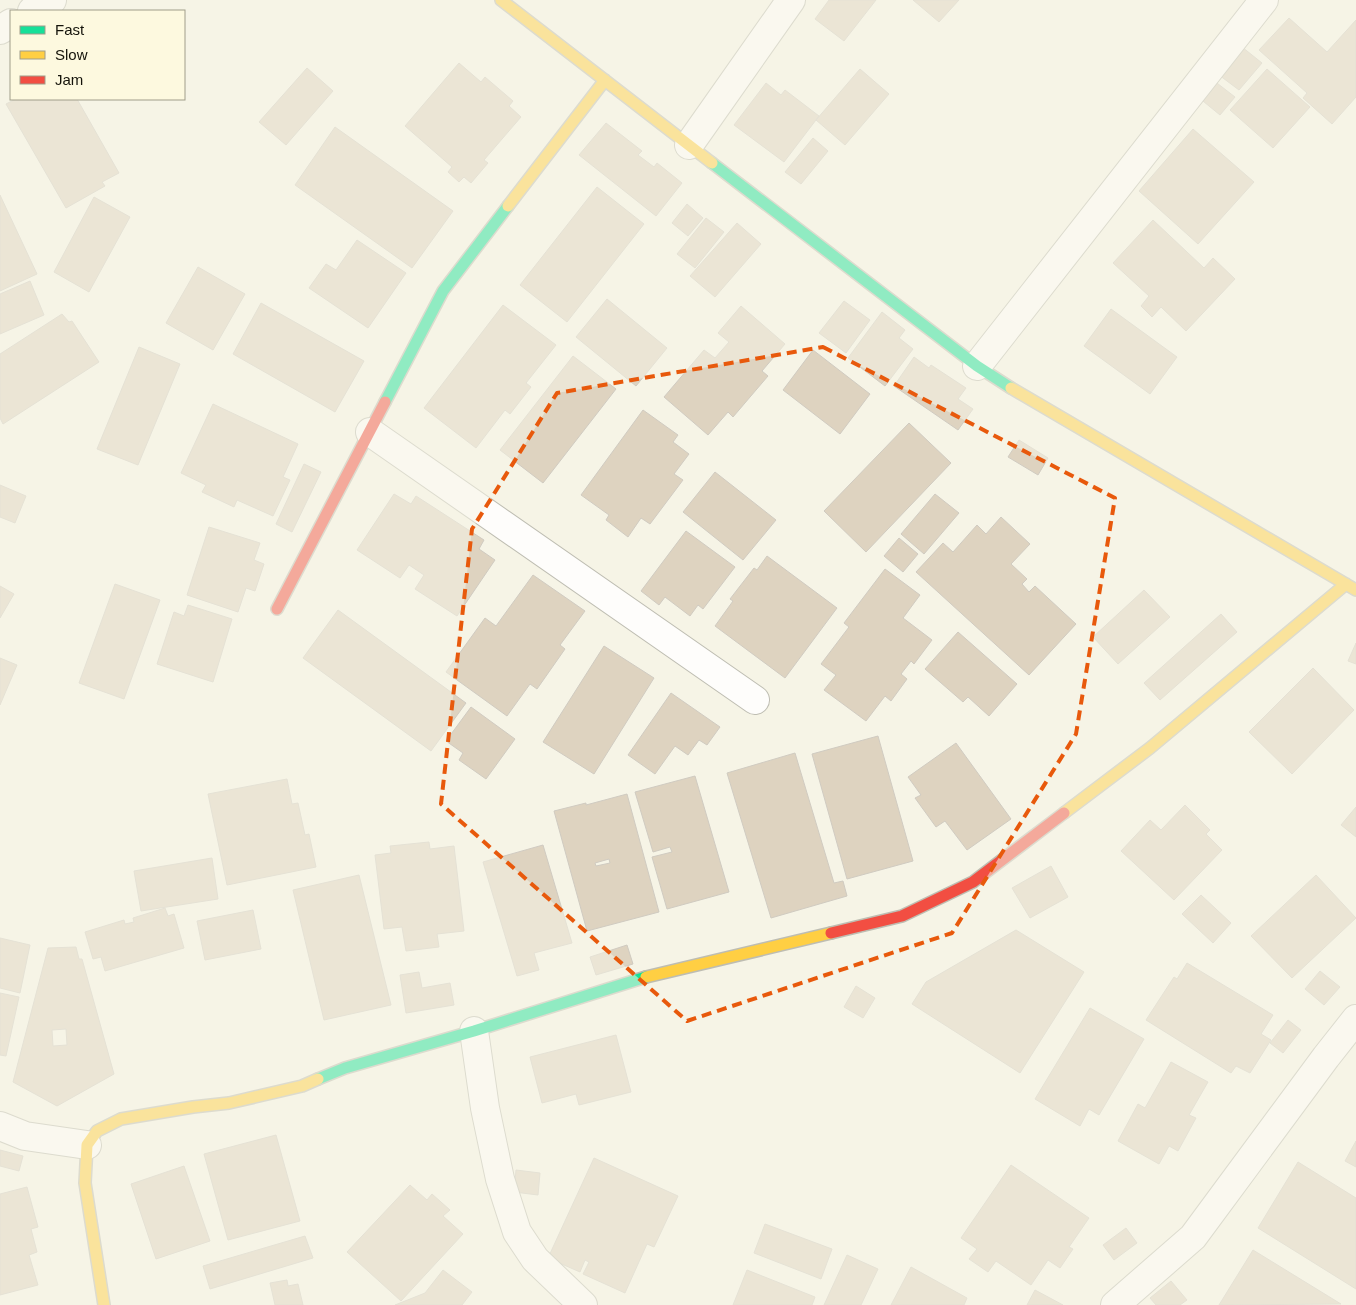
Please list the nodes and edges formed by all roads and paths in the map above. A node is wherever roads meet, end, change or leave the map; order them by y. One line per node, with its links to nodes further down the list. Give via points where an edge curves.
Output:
1 (52, 0): 5 (street)
2 (501, 0): 6 (street)
3 (791, 0): 7 (street)
4 (1264, 0): 8 (street)
5 (34, 10)
6 (605, 80): 7 (street); 9 (street, via 443,291)
7 (689, 145): 8 (street)
8 (977, 366): 10 (street, via 1012,390)
9 (370, 432): 11 (street); 12 (street)
10 (1351, 587): 14 (street, via 1150,748 973,882 902,916 653,975)
11 (277, 609)
12 (755, 700)
13 (1356, 1019): 19 (street, via 1193,1238)
14 (474, 1031): 16 (street, via 345,1068 302,1086 229,1103 121,1119 97,1131); 18 (street, via 500,1179 517,1232 535,1259)
15 (0, 1126): 16 (street, via 25,1136)
16 (87, 1145): 17 (street, via 85,1183)
17 (104, 1305)
18 (583, 1305)
19 (1115, 1305)

